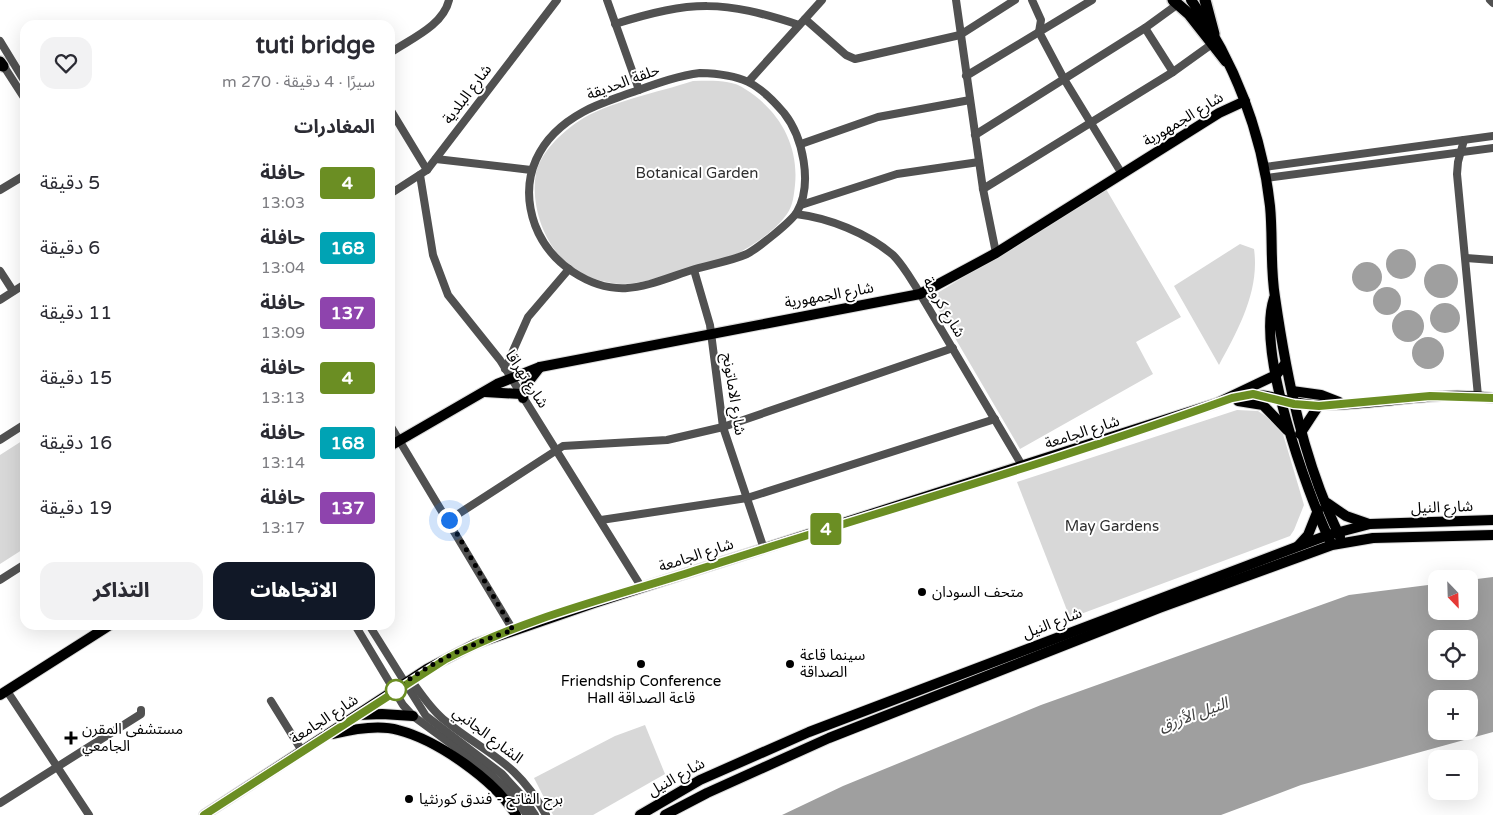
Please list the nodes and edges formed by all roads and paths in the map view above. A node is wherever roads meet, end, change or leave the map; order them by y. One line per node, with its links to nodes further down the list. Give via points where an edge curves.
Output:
1 (449, 0): 22 (street, via 439,19)
2 (557, 0): 44 (street, شارع البلدية)
3 (608, 0): 16 (street)
4 (822, 0): 15 (street)
5 (956, 0): 19 (street)
6 (1015, 0): 19 (street)
7 (1032, 0): 18 (street, via 1041,20)
8 (1092, 0): 18 (street)
9 (1191, 0): 20 (main road)
10 (1205, 0): 20 (highway)
11 (1490, 0): 14 (street)
12 (710, 1): 15 (street, via 747,6); 16 (street, via 665,9)
13 (1176, 2): 17 (street); 20 (highway)
14 (1493, 3)
15 (802, 22): 19 (street, via 855,59); 29 (street)
16 (615, 24): 30 (street)
17 (1145, 28): 25 (street); 28 (street)
18 (1039, 32): 27 (street); 28 (street)
19 (960, 35): 27 (street)
20 (1213, 39): 23 (highway); 25 (street)
21 (0, 41): 26 (street)
22 (395, 50)
23 (1226, 61): 33 (main road)
24 (1, 63): 31 (street)
25 (1173, 72): 35 (street)
26 (20, 74)
27 (966, 76): 32 (street)
28 (1064, 79): 35 (street); 36 (street)
29 (749, 81): 30 (street, حلقة الحديقة, via 700,73); 39 (street, حلقة الحديقة, via 788,119)
30 (639, 90): 47 (street, حلقة الحديقة, via 575,116 541,148)
31 (20, 92)
32 (970, 100): 36 (street); 39 (street, via 878,118)
33 (1245, 101): 46 (main road); 49 (main road, شارع الجمهورية, via 1219,113)
34 (395, 118): 48 (street, شارع تهراقا)
35 (1091, 124): 49 (street); 52 (street)
36 (975, 135): 45 (street)
37 (1493, 136): 38 (street)
38 (1464, 140): 40 (street); 42 (street)
39 (801, 144): 55 (street, حلقة الحديقة, via 805,167)
40 (1425, 144): 43 (street); 46 (street)
41 (1493, 148): 42 (street)
42 (1460, 152): 43 (street); 58 (street, via 1457,174)
43 (1425, 157): 51 (street)
44 (436, 158): 47 (street); 48 (street, شارع البلدية)
45 (979, 162): 52 (street); 55 (street, via 897,174)
46 (1264, 167): 51 (main road)
47 (531, 170): 60 (street, حلقة الحديقة, via 530,204 535,224 553,257)
48 (424, 173): 54 (street, شارع البلدية); 72 (street, شارع تهراقا, via 433,255 448,295)
49 (1122, 174): 57 (main road, شارع الجمهورية)
50 (20, 177): 53 (street)
51 (1266, 178): 66 (main road)
52 (983, 189): 57 (street)
53 (0, 190)
54 (395, 191)
55 (801, 205): 56 (street, حلقة الحديقة)
56 (796, 214): 61 (street, حلقة الحديقة, via 746,254); 65 (street, شارع كرومة, via 835,223 885,250 906,271)
57 (996, 253): 65 (main road, شارع الجمهورية)
58 (1466, 258): 59 (street); 78 (street)
59 (1493, 260)
60 (569, 269): 61 (street, حلقة الحديقة, via 590,283 611,289 641,286); 72 (street, via 528,317)
61 (694, 270): 68 (street, شارع الاماتونج)
62 (0, 271): 64 (street)
63 (20, 287): 64 (street)
64 (13, 291): 67 (street)
65 (920, 294): 68 (main road, شارع الجمهورية); 69 (street, شارع كرومة)
66 (1275, 297): 70 (main road); 73 (main road, via 1271,308 1271,330)
67 (0, 300)
68 (711, 333): 71 (main road, شارع الجمهورية); 87 (street, شارع الاماتونج)
69 (953, 348): 85 (street, شارع كرومة); 87 (street)
70 (1285, 364): 73 (main road, شارع الجامعة); 75 (main road)
71 (540, 367): 74 (main road, شارع الجمهورية); 77 (main road)
72 (505, 369): 74 (street, شارع تهراقا)
73 (1276, 375): 80 (main road, شارع الجامعة); 81 (main road)
74 (510, 378): 76 (main road, شارع الجمهورية); 77 (street, شارع تهراقا)
75 (1292, 391): 82 (main road, شارع الجامعة, via 1321,395); 83 (main road)
76 (482, 392): 77 (main road); 92 (main road, شارع الجمهورية)
77 (522, 396): 94 (street, شارع تهراقا)
78 (1478, 396): 79 (main road, شارع الجامعة); 82 (main road, شارع الجامعة)
79 (1493, 398)
80 (1230, 399): 81 (main road, شارع الجامعة, via 1253,394); 88 (main road, via 1263,405); 95 (main road, شارع الجامعة)
81 (1281, 401): 83 (main road, شارع الجامعة); 88 (main road)
82 (1343, 403): 84 (main road, شارع الجامعة)
83 (1294, 404): 84 (main road, شارع الجامعة); 90 (main road)
84 (1319, 406): 90 (main road)
85 (996, 419): 95 (street, شارع كرومة); 96 (street)
86 (20, 427): 91 (street)
87 (723, 427): 94 (street, via 667,440 567,445); 96 (street, شارع الاماتونج)
88 (1289, 432): 98 (main road)
89 (395, 433): 92 (street)
90 (1300, 434): 97 (main road)
91 (0, 440)
92 (399, 440): 93 (main road, شارع الجمهورية); 99 (street)
93 (395, 443)
94 (557, 451): 99 (street); 100 (street, شارع تهراقا)
95 (1022, 467): 108 (main road, شارع الجامعة)
96 (747, 498): 100 (street); 108 (street, شارع الاماتونج)
97 (1324, 500): 103 (main road, via 1334,510); 106 (main road)
98 (1318, 510): 106 (main road); 107 (main road, via 1308,535)
99 (449, 520): 116 (street)
100 (601, 520): 112 (street, شارع تهراقا)
101 (1493, 520): 102 (main road, شارع النيل)
102 (1455, 521): 103 (main road, شارع النيل); 105 (main road)
103 (1370, 524): 106 (main road, شارع النيل)
104 (1493, 535): 105 (main road, شارع النيل)
105 (1457, 536): 106 (main road, شارع النيل, via 1373,538 1343,543)
106 (1333, 538): 107 (main road, شارع النيل); 110 (main road, شارع النيل)
107 (1298, 546): 110 (main road, شارع النيل)
108 (764, 549): 112 (main road, شارع الجامعة)
109 (20, 567): 111 (street)
110 (1254, 568): 118 (main road, شارع النيل)
111 (0, 580)
112 (642, 588): 116 (main road, شارع الجامعة)
113 (102, 630): 120 (main road)
114 (358, 630): 119 (street)
115 (372, 630): 117 (street)
116 (513, 630): 117 (main road, شارع الجامعة, via 475,644)
117 (408, 682): 119 (main road, شارع الجامعة); 126 (street); 140 (street, الشارع الجانبي, via 443,719 512,768 535,795)
118 (952, 684): 123 (main road, شارع النيل); 127 (main road, شارع النيل)
119 (396, 690): 124 (main road, شارع الجامعة); 125 (street)
120 (3, 693): 131 (street)
121 (271, 701): 130 (street)
122 (141, 712): 131 (street)
123 (851, 715): 127 (main road); 132 (main road, شارع النيل)
124 (357, 716): 125 (main road, via 382,714); 129 (main road, شارع الجامعة)
125 (416, 719): 126 (street); 128 (street)
126 (429, 724): 138 (street, via 486,769 512,794); 139 (street, via 502,774)
127 (856, 727): 133 (main road, شارع النيل)
128 (413, 735): 129 (main road, via 398,729 374,727); 137 (main road, via 462,762 495,790)
129 (325, 736): 130 (main road, شارع الجامعة)
130 (302, 751): 136 (main road, شارع الجامعة)
131 (57, 766): 134 (street); 135 (street)
132 (700, 780): 133 (main road); 141 (main road, شارع النيل)
133 (707, 793): 142 (main road, شارع النيل)
134 (0, 803)
135 (89, 815)
136 (204, 815)
137 (516, 815)
138 (527, 815)
139 (535, 815)
140 (546, 815)
141 (640, 815)
142 (665, 815)

